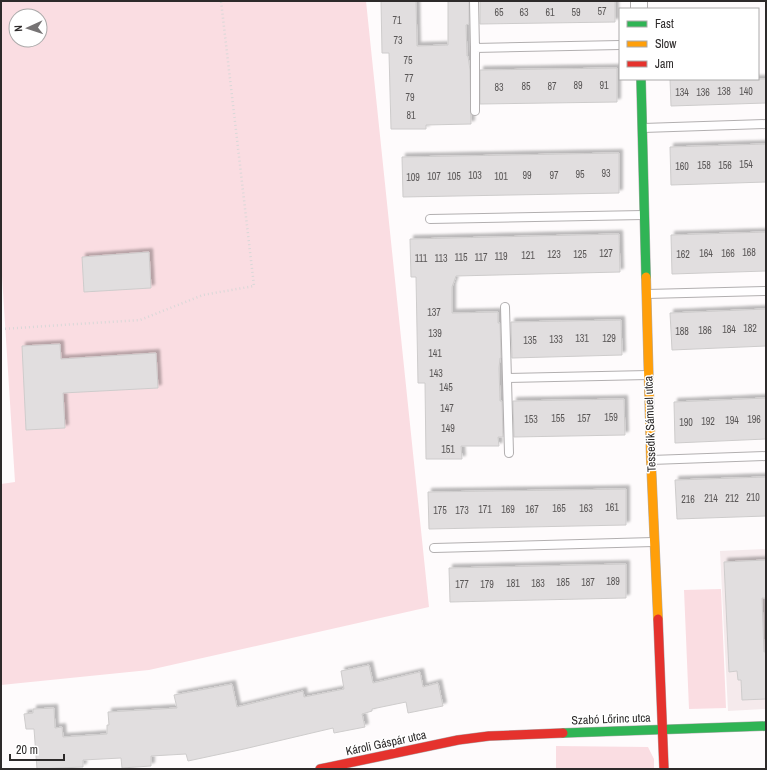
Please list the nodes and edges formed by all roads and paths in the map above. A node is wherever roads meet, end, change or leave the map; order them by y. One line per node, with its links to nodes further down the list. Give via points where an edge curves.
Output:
1 (221, 1): 14 (path, via 254,286 203,295 140,320)
2 (474, 1): 4 (lane)
3 (619, 45): 4 (lane)
4 (475, 48): 6 (lane)
5 (641, 80): 8 (street, Tessedik Sámuel utca)
6 (475, 111)
7 (766, 124): 8 (lane)
8 (642, 128): 9 (street, Tessedik Sámuel utca)
9 (644, 215): 10 (lane); 12 (street, Tessedik Sámuel utca)
10 (430, 219)
11 (766, 291): 12 (lane)
12 (646, 294): 15 (street, Tessedik Sámuel utca)
13 (505, 307): 16 (lane)
14 (1, 329)
15 (648, 375): 16 (lane); 19 (street, Tessedik Sámuel utca)
16 (507, 378): 17 (lane)
17 (509, 453)
18 (766, 456): 19 (lane)
19 (651, 460): 20 (street, Tessedik Sámuel utca)
20 (654, 542): 21 (lane); 23 (street, Tessedik Sámuel utca)
21 (434, 548)
22 (766, 726): 23 (street, Szabó Lőrinc utca)
23 (662, 729): 24 (street, Szabó Lőrinc utca, via 489,736); 27 (street, Tessedik Sámuel utca)
24 (458, 740): 25 (street, Károli Gáspár utca)
25 (330, 768): 26 (street, Károli Gáspár utca)
26 (320, 769)
27 (664, 769)

